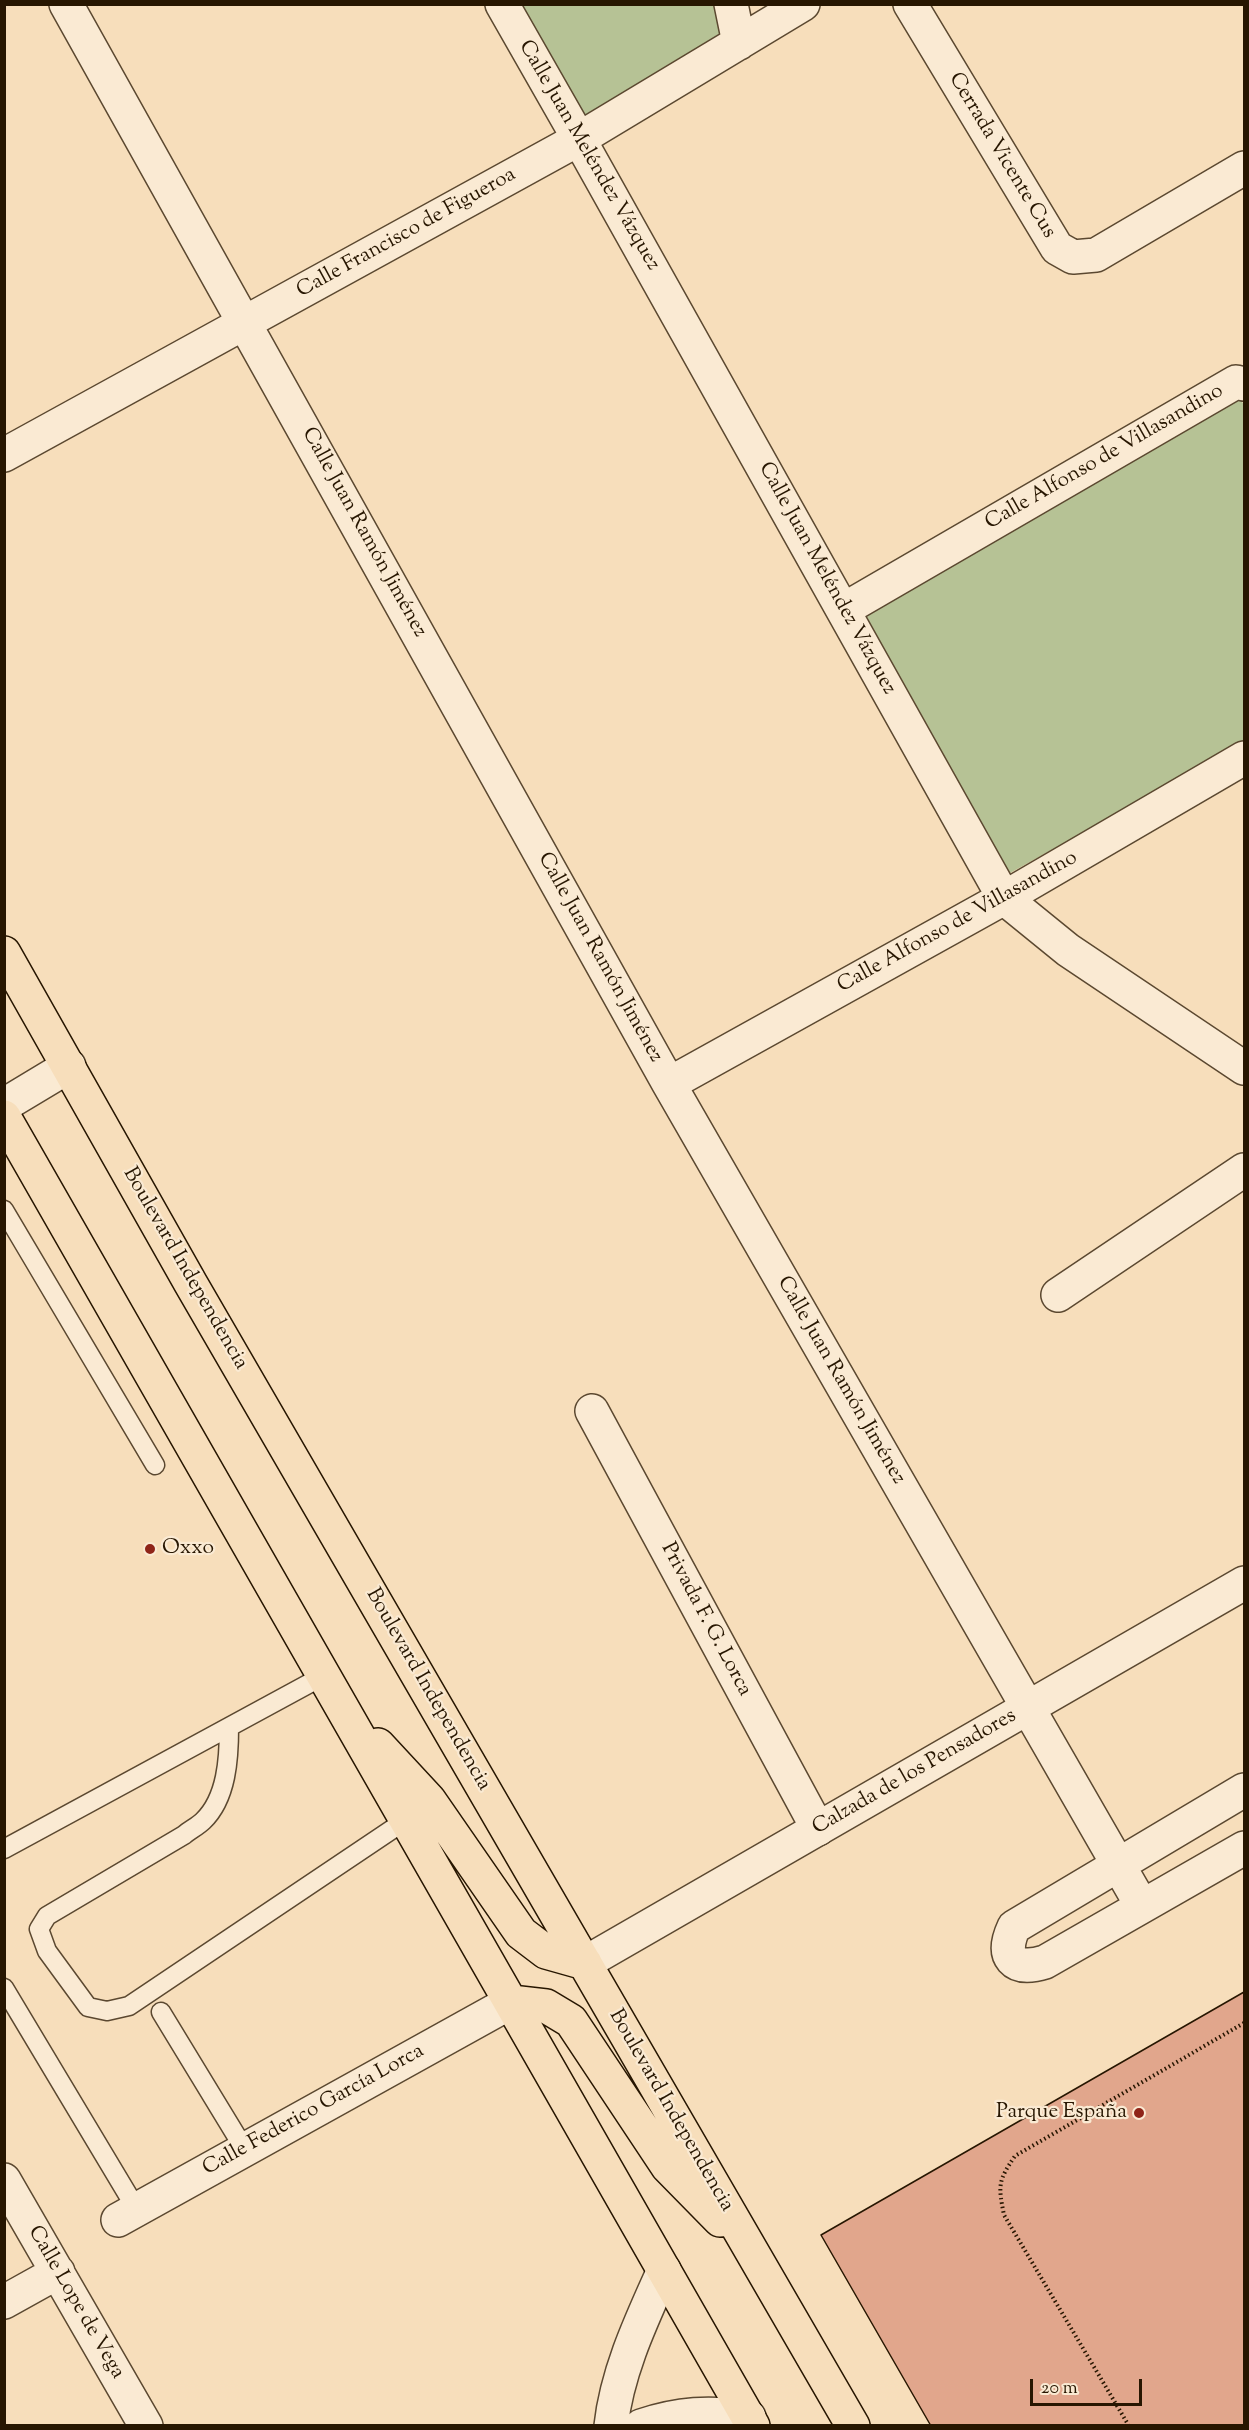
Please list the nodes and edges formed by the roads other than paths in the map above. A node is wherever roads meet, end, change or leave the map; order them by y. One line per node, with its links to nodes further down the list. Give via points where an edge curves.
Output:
1 (66, 4): 9 (street, Calle Juan Ramón Jiménez)
2 (502, 4): 7 (street, Calle Juan Meléndez Vázquez)
3 (731, 4): 6 (street)
4 (803, 4): 6 (street, Calle Francisco de Figueroa)
5 (909, 4): 8 (street, Cerrada Vicente Cus, via 1057,248 1073,257 1096,255)
6 (738, 44): 7 (street, Calle Francisco de Figueroa)
7 (579, 138): 9 (street, Calle Francisco de Figueroa); 12 (street, Calle Juan Meléndez Vázquez)
8 (1245, 168)
9 (246, 323): 11 (street, Calle Francisco de Figueroa); 18 (street, Calle Juan Ramón Jiménez)
10 (1245, 384): 12 (street, Calle Alfonso de Villasandino, via 1236,382)
11 (4, 455)
12 (843, 610): 14 (street, Calle Juan Meléndez Vázquez)
13 (1245, 759): 14 (street, Calle Alfonso de Villasandino)
14 (1004, 898): 17 (street, Calle Juan Meléndez Vázquez, via 1068,950); 18 (street, Calle Alfonso de Villasandino)
15 (4, 953): 16 (main road, Boulevard Independencia)
16 (69, 1066): 19 (street); 38 (main road, Boulevard Independencia, via 196,1294)
17 (1245, 1068)
18 (669, 1084): 29 (street, Calle Juan Ramón Jiménez)
19 (4, 1105)
20 (4, 1117): 27 (main road)
21 (1245, 1170): 23 (street)
22 (4, 1210): 25 (lane)
23 (1058, 1295)
24 (592, 1410): 33 (street, Privada F. G. Lorca)
25 (155, 1465)
26 (1245, 1583): 29 (street, Calzada de los Pensadores)
27 (323, 1676): 28 (main road); 30 (lane)
28 (342, 1707): 32 (main road); 38 (main road, via 429,1800 521,1934 546,1952)
29 (1028, 1708): 33 (street, Calzada de los Pensadores); 36 (street, Calle Juan Ramón Jiménez)
30 (229, 1727): 32 (lane, via 229,1758 219,1798 204,1820 47,1916 39,1929 47,1951 88,2007 107,2011 129,2006); 35 (lane)
31 (1245, 1790): 36 (street)
32 (406, 1820): 40 (main road)
33 (818, 1829): 38 (street, Calzada de los Pensadores)
34 (1245, 1848): 37 (street)
35 (4, 1850)
36 (1119, 1865): 37 (street, Calle Juan Ramón Jiménez); 37 (street, via 1014,1927 1007,1942 1009,1956 1020,1965 1045,1962)
37 (1142, 1906)
38 (585, 1963): 45 (main road, Boulevard Independencia)
39 (4, 1988): 44 (lane)
40 (511, 2002): 42 (street, Calle Federico García Lorca); 45 (main road, via 546,2007 571,2020 668,2167); 46 (main road)
41 (161, 2012): 42 (lane)
42 (245, 2150): 44 (street, Calle Federico García Lorca)
43 (4, 2180): 47 (street, Calle Lope de Vega)
44 (127, 2215)
45 (753, 2253): 53 (main road, Boulevard Independencia)
46 (664, 2270): 49 (main road); 51 (street, via 630,2352)
47 (58, 2272): 48 (street); 50 (street, Calle Lope de Vega)
48 (4, 2302)
49 (751, 2421): 52 (street, via 705,2413 683,2414)
50 (146, 2426)
51 (611, 2426)
52 (641, 2426)
53 (853, 2426)

